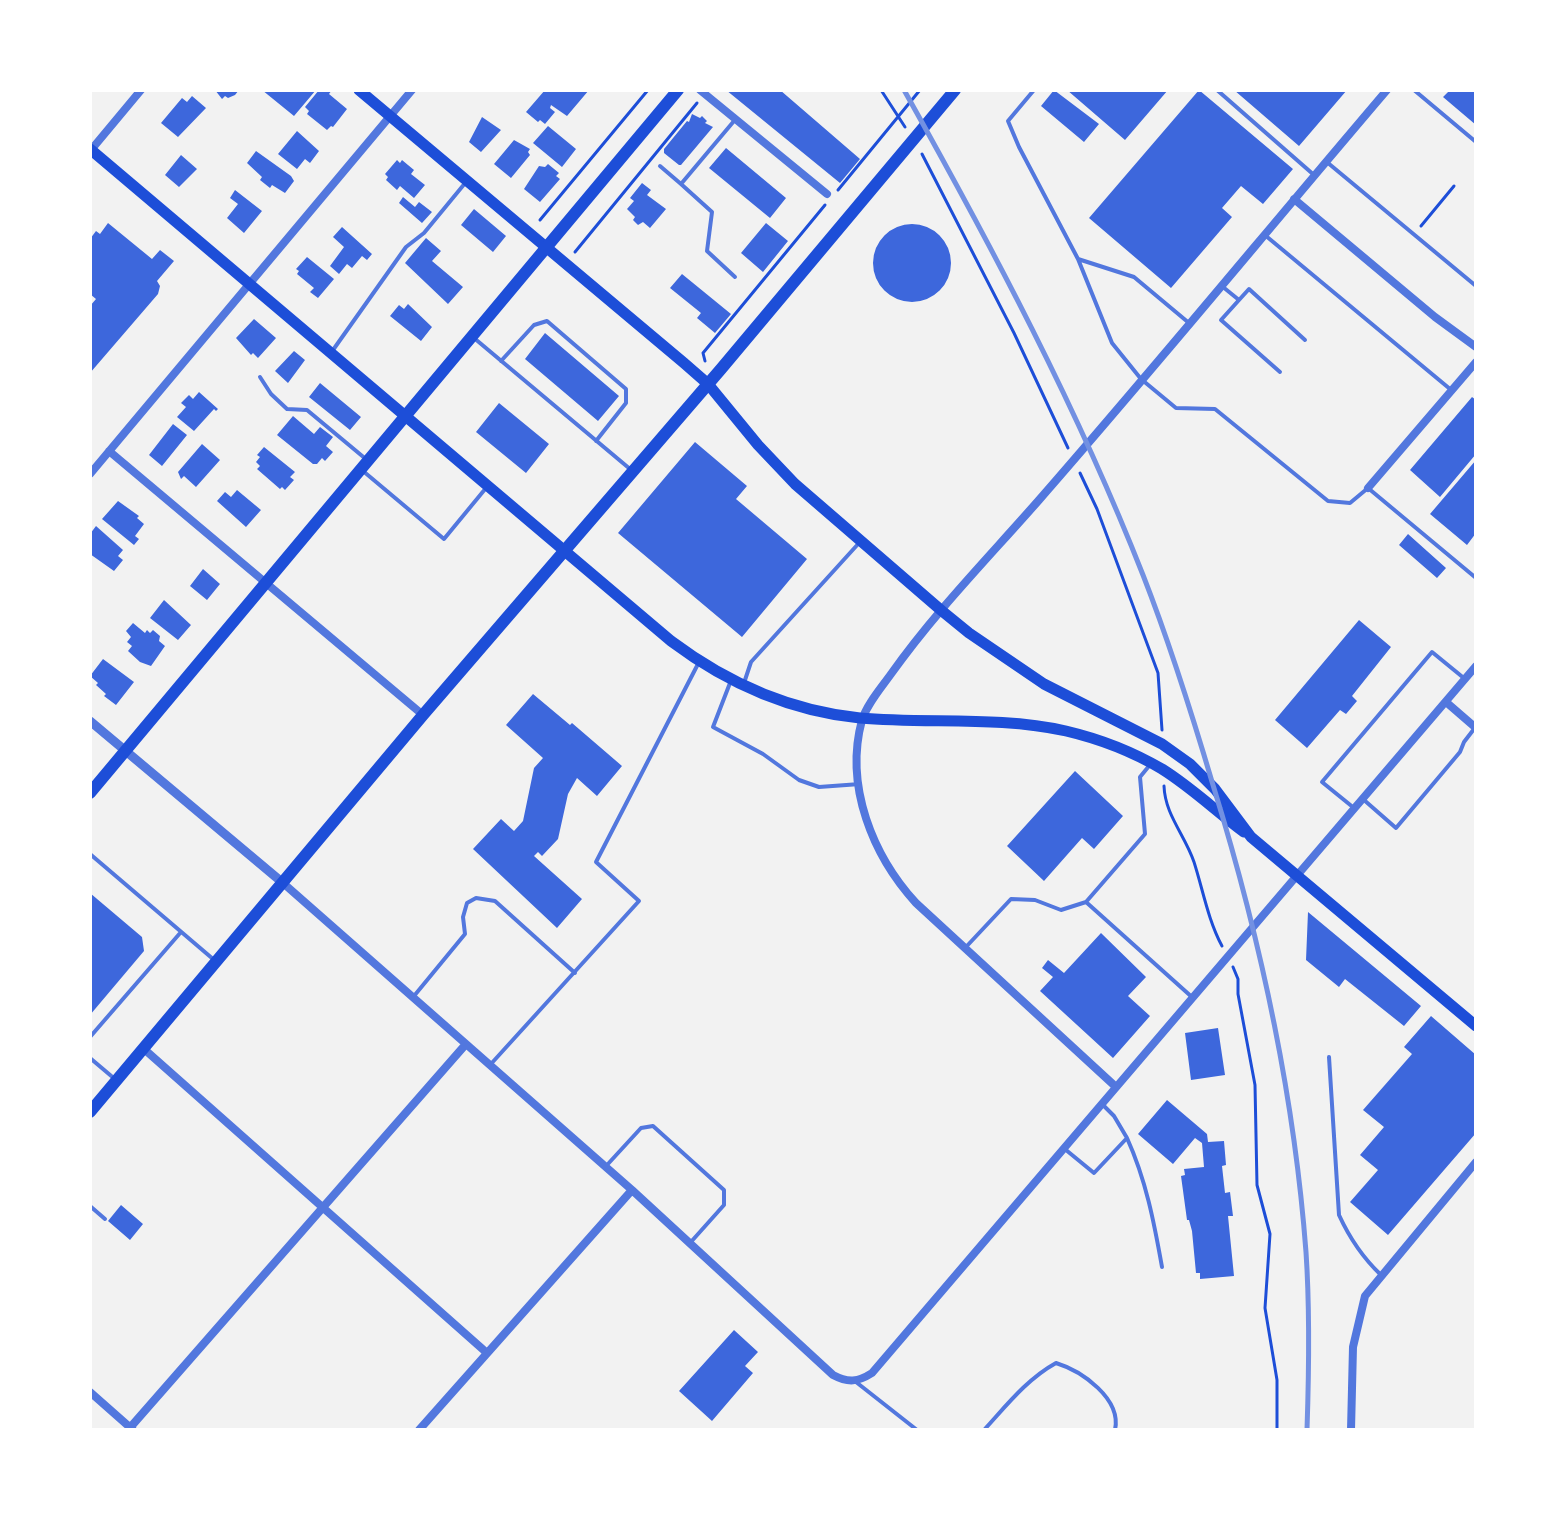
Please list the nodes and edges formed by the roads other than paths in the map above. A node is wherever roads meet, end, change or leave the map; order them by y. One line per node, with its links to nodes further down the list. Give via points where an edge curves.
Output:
1 (141, 90): 14 (street)
2 (359, 90): 11 (main road)
3 (412, 90): 11 (street)
4 (678, 90): 23 (main road)
5 (955, 90): 40 (main road)
6 (1034, 90): 24 (lane, via 1008,121)
7 (1217, 90): 17 (lane)
8 (1387, 90): 15 (street)
9 (1414, 90): 13 (lane)
10 (703, 92): 12 (street)
11 (390, 116): 18 (main road); 26 (street)
12 (736, 119): 19 (lane); 20 (street)
13 (1476, 142)
14 (91, 149): 26 (main road)
15 (1326, 161): 17 (street); 28 (lane)
16 (660, 166): 19 (lane)
17 (1314, 175): 21 (street)
18 (468, 181): 23 (main road); 34 (lane, via 406,247)
19 (681, 184): 25 (lane, via 712,212 707,251)
20 (829, 198)
21 (1294, 199): 22 (street); 33 (street)
22 (1265, 234): 27 (street); 41 (lane)
23 (546, 247): 31 (main road); 40 (main road)
24 (1078, 259): 30 (lane, via 1134,277); 39 (lane, via 1112,343)
25 (735, 277)
26 (249, 283): 34 (main road); 44 (street)
27 (1222, 285): 29 (lane); 30 (street)
28 (1476, 286)
29 (1239, 300): 32 (lane, via 1249,289); 37 (lane, via 1221,320)
30 (1189, 323): 39 (street)
31 (472, 337): 35 (lane); 42 (main road)
32 (1305, 340)
33 (1476, 347)
34 (331, 352): 42 (main road)
35 (501, 361): 43 (lane); 43 (lane, via 534,325 547,321 626,389 626,403)
36 (1476, 362): 41 (street)
37 (1280, 372)
38 (260, 377): 45 (lane, via 287,409 307,410)
39 (1141, 379): 49 (lane, via 1176,408 1215,409 1328,501 1350,503); 54 (street)
40 (708, 384): 46 (main road); 50 (main road, via 795,484)
41 (1451, 391): 49 (street)
42 (407, 416): 45 (main road); 48 (main road)
43 (596, 441): 46 (lane)
44 (109, 451): 47 (street); 53 (street)
45 (365, 465): 48 (lane, via 444,539); 53 (main road)
46 (633, 471): 51 (main road)
47 (90, 474)
48 (489, 485): 51 (main road)
49 (1368, 488): 52 (lane)
50 (861, 541): 54 (main road); 59 (lane, via 751,662)
51 (565, 549): 55 (main road); 61 (main road)
52 (1476, 578)
53 (266, 582): 61 (street); 65 (main road)
54 (942, 611): 62 (street, via 906,653); 71 (main road, via 1044,684 1162,744 1190,764)
55 (699, 662): 58 (main road); 79 (lane, via 596,862 639,901)
56 (1476, 666): 57 (street)
57 (1465, 679): 60 (street); 70 (lane, via 1432,652 1322,782)
58 (731, 680): 59 (main road); 67 (lane, via 713,727 799,780 819,787)
59 (743, 687): 62 (main road, via 811,709)
60 (1446, 702): 64 (street); 69 (street)
61 (423, 715): 74 (main road)
62 (863, 718): 66 (main road, via 1039,726 1096,740); 67 (street)
63 (90, 721): 65 (street)
64 (1476, 728): 69 (lane, via 1396,828)
65 (125, 749): 68 (main road); 74 (street)
66 (1151, 764): 71 (main road); 75 (lane, via 1140,777 1145,834)
67 (860, 784): 77 (street, via 867,825 892,875)
68 (90, 793)
69 (1364, 800): 70 (street)
70 (1355, 810): 73 (street)
71 (1251, 837): 73 (main road)
72 (91, 856): 76 (lane)
73 (1298, 876): 81 (street); 82 (main road)
74 (283, 883): 78 (main road); 80 (street)
75 (1086, 902): 77 (lane, via 1061,910 1035,900 1011,899); 81 (lane)
76 (181, 932): 78 (lane); 83 (lane)
77 (965, 948): 90 (street)
78 (216, 963): 85 (main road)
79 (575, 973): 80 (lane, via 495,901 476,898 467,903 465,934); 88 (lane)
80 (413, 997): 84 (street)
81 (1193, 998): 90 (street)
82 (1476, 1026)
83 (90, 1037)
84 (466, 1044): 88 (street); 99 (street)
85 (144, 1049): 89 (main road); 99 (street)
86 (1329, 1057): 103 (lane, via 1339,1215 1363,1258)
87 (90, 1058): 89 (lane)
88 (490, 1065): 96 (street)
89 (117, 1081): 92 (main road)
90 (1116, 1087): 91 (street)
91 (1101, 1104): 93 (lane); 94 (street)
92 (90, 1112)
93 (1127, 1138): 94 (lane, via 1094,1173); 102 (lane, via 1152,1209)
94 (1064, 1148): 105 (street, via 872,1373)
95 (1476, 1162): 103 (street)
96 (605, 1167): 97 (street); 101 (lane, via 641,1128 653,1126 712,1179 724,1190 724,1205)
97 (632, 1190): 101 (street); 104 (street)
98 (90, 1206): 100 (lane)
99 (324, 1207): 104 (street); 107 (street)
100 (105, 1219)
101 (689, 1243): 105 (street, via 833,1375)
102 (1162, 1267)
103 (1381, 1275): 112 (street, via 1365,1296 1353,1347)
104 (487, 1353): 108 (street)
105 (854, 1381): 109 (lane)
106 (90, 1392): 107 (street)
107 (130, 1429)
108 (419, 1430)
109 (917, 1430)
110 (984, 1430): 111 (lane, via 1056,1363 1072,1368 1102,1394 1115,1412)
111 (1115, 1430)
112 (1351, 1430)

